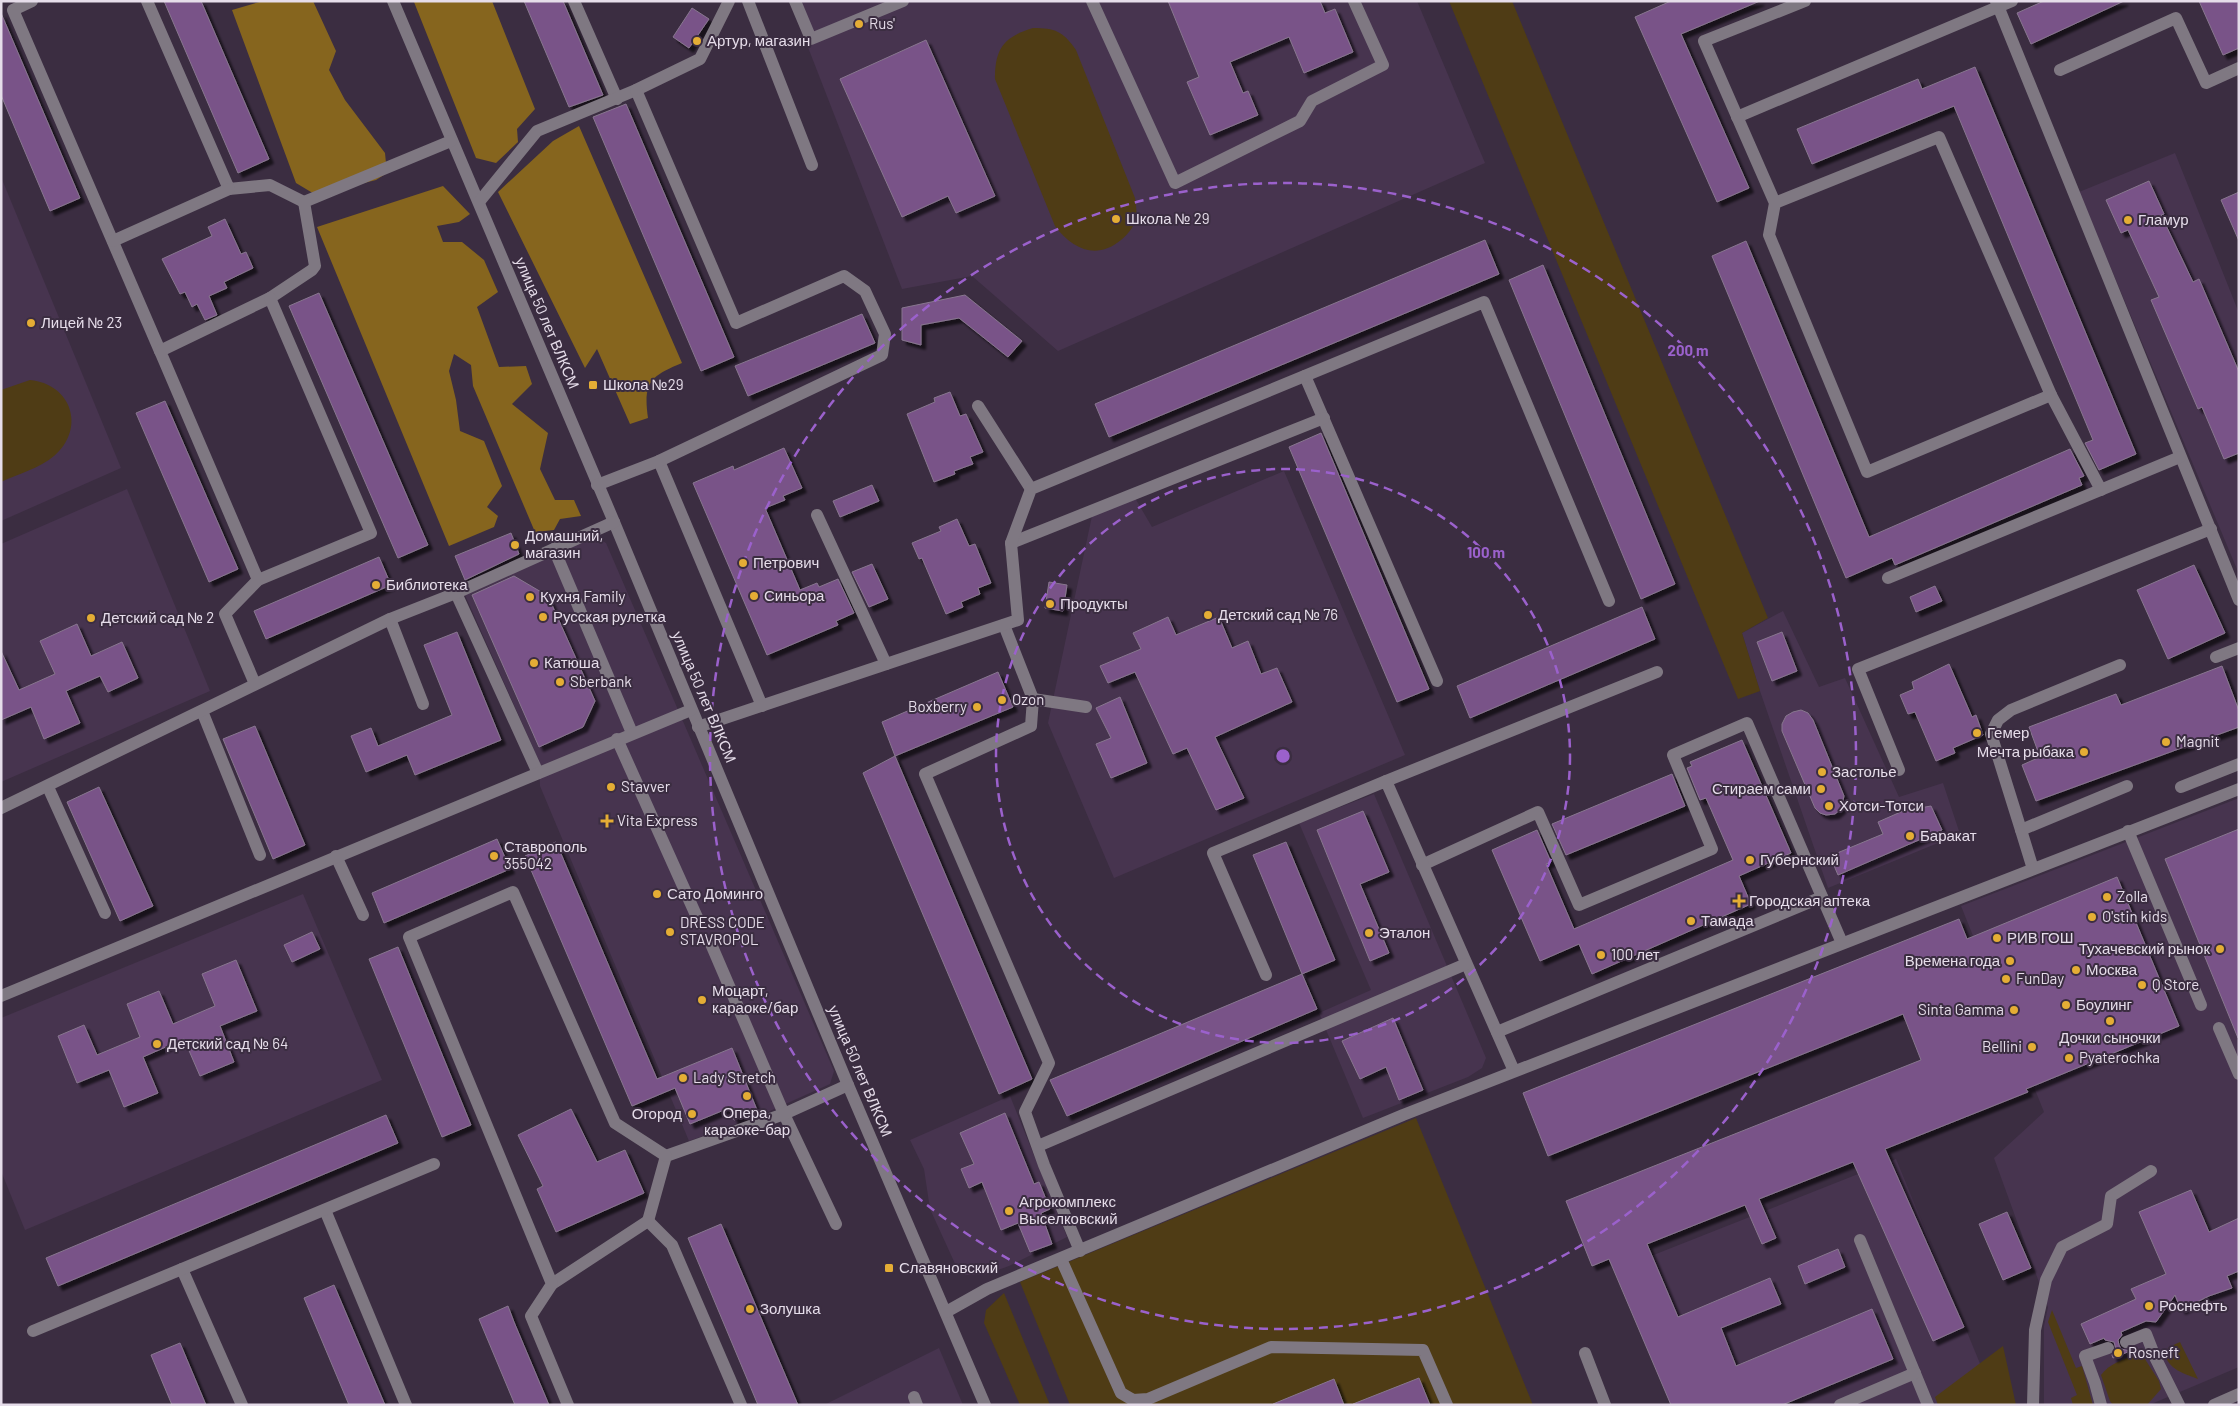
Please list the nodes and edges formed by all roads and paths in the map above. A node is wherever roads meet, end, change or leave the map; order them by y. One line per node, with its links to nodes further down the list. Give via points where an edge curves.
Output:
1 (32, 1): 25 (street, via 13,10)
2 (147, 1): 21 (street)
3 (393, 1): 19 (street, улица 50 лет ВЛКСМ)
4 (574, 1): 17 (street)
5 (730, 1): 16 (street, via 700,58)
6 (748, 1): 20 (street)
7 (795, 1): 8 (street, via 811,39)
8 (903, 1)
9 (1092, 1): 10 (street, via 1175,183 1300,121 1312,100 1383,65)
10 (1354, 1)
11 (1805, 1): 18 (street, via 1704,41)
12 (2012, 1): 13 (street)
13 (1997, 4): 18 (street); 32 (street)
14 (2239, 68): 15 (street, via 2206,83 2176,18)
15 (2060, 70)
16 (636, 90): 17 (street); 33 (street, via 736,323 844,276 865,291 885,334 882,355)
17 (616, 99): 23 (street, via 537,131)
18 (1737, 117): 24 (street)
19 (451, 141): 22 (street); 23 (street, улица 50 лет ВЛКСМ)
20 (812, 164)
21 (230, 188): 22 (street, via 270,185); 25 (street)
22 (304, 202): 26 (street, via 315,266)
23 (479, 202): 34 (street, улица 50 лет ВЛКСМ)
24 (1775, 202): 29 (street, via 1939,137); 29 (street, via 1769,235 1867,472)
25 (113, 242): 27 (street)
26 (270, 298): 27 (street); 43 (street, via 371,533)
27 (160, 351): 43 (street)
28 (1305, 376): 31 (street); 35 (street); 46 (street, via 1484,302)
29 (2051, 396): 36 (street)
30 (978, 406): 35 (street)
31 (1324, 418): 40 (street); 54 (street)
32 (2180, 457): 36 (street); 39 (street)
33 (659, 461): 34 (street); 58 (street)
34 (597, 484): 38 (street, улица 50 лет ВЛКСМ)
35 (1030, 489): 40 (street)
36 (2101, 490): 42 (street)
37 (817, 515): 51 (street)
38 (614, 522): 41 (street); 60 (street, улица 50 лет ВЛКСМ)
39 (2211, 529): 45 (street); 66 (street, via 1858,669)
40 (1011, 543): 48 (street, via 1018,620)
41 (554, 549): 44 (street); 63 (street)
42 (1888, 578)
43 (258, 580): 55 (street, via 225,614)
44 (456, 593): 47 (street); 67 (street)
45 (2239, 600)
46 (1609, 601)
47 (390, 619): 55 (street); 57 (street)
48 (1004, 625): 51 (street); 56 (street)
49 (2239, 648): 50 (street)
50 (2216, 657)
51 (886, 664): 58 (street)
52 (2120, 665): 74 (street, via 2011,710 1998,720 1991,734)
53 (1657, 672): 68 (street)
54 (1437, 681)
55 (255, 684): 61 (street)
56 (1034, 699): 59 (street); 96 (street, via 1032,726 925,774 1049,1063 1025,1112)
57 (423, 704)
58 (762, 706): 62 (street)
59 (1086, 707)
60 (691, 710): 62 (street, улица 50 лет ВЛКСМ); 63 (street)
61 (202, 711): 69 (street); 76 (street)
62 (698, 727): 94 (street, улица 50 лет ВЛКСМ)
63 (632, 733): 64 (street)
64 (617, 739): 67 (street); 83 (street)
65 (2239, 764): 71 (street)
66 (1899, 770)
67 (538, 774): 77 (street)
68 (1386, 781): 78 (street); 87 (street, via 1212,853)
69 (48, 786): 73 (street); 81 (street)
70 (2127, 786): 74 (street)
71 (2181, 787)
72 (2239, 788): 75 (street)
73 (1, 808)
74 (2021, 830): 79 (street)
75 (2128, 831): 79 (street); 89 (street)
76 (260, 855)
77 (336, 856): 82 (street); 88 (street)
78 (1422, 865): 80 (street, via 1538,812 1579,905 1712,849 1673,755 1747,723); 86 (street)
79 (2033, 869): 84 (street)
80 (1822, 898): 84 (street); 91 (street)
81 (105, 913)
82 (363, 915)
83 (700, 924)
84 (1842, 943): 92 (street)
85 (711, 944): 95 (street)
86 (1466, 964): 91 (street); 96 (street)
87 (1266, 975)
88 (1, 996)
89 (2201, 1005)
90 (2219, 1028): 93 (street)
91 (1497, 1032): 92 (street)
92 (1514, 1071): 104 (street, via 1403,1114)
93 (2239, 1074)
94 (848, 1085): 95 (street); 108 (street, улица 50 лет ВЛКСМ)
95 (784, 1114): 97 (street); 102 (street)
96 (1038, 1146): 104 (street)
97 (666, 1156): 101 (street); 107 (street, via 615,1123 513,892 410,937)
98 (434, 1164): 100 (street)
99 (2151, 1171): 124 (street, via 2111,1196 2107,1224 2062,1247 2046,1280 2035,1330)
100 (325, 1210): 106 (street); 116 (street)
101 (648, 1221): 107 (street); 118 (street, via 672,1245)
102 (836, 1224)
103 (1860, 1240): 113 (street)
104 (1080, 1251): 105 (street)
105 (1061, 1259): 108 (street, via 988,1289); 120 (street, via 1121,1393 1133,1400 1148,1399 1271,1347 1423,1350)
106 (182, 1269): 109 (street); 115 (street)
107 (552, 1284): 117 (street, via 531,1316)
108 (946, 1312): 119 (street, улица 50 лет ВЛКСМ)
109 (34, 1331)
110 (2126, 1342): 126 (street, via 2146,1334)
111 (2108, 1348): 125 (street, via 2085,1356)
112 (1585, 1353): 121 (street)
113 (1915, 1373): 122 (street); 123 (street)
114 (2239, 1394): 127 (street)
115 (242, 1405)
116 (406, 1405)
117 (568, 1405)
118 (741, 1405)
119 (985, 1405)
120 (1447, 1405)
121 (1605, 1405)
122 (1840, 1405)
123 (1928, 1405)
124 (2033, 1405)
125 (2101, 1405)
126 (2179, 1405)
127 (2214, 1405)

